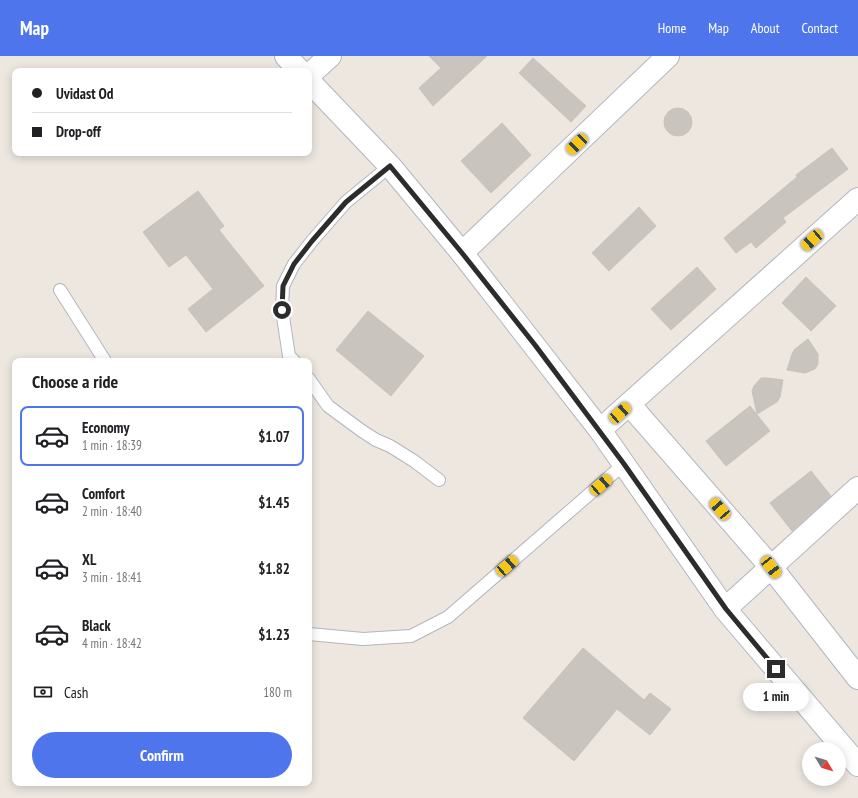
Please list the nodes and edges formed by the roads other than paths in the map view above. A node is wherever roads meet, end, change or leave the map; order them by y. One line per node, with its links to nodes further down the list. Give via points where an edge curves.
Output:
1 (286, 56): 4 (street)
2 (330, 56): 5 (street)
3 (668, 56): 9 (street)
4 (297, 68)
5 (312, 72)
6 (312, 84): 7 (street)
7 (390, 166): 9 (street); 12 (lane, via 346,202 294,264 283,286 282,310)
8 (858, 199): 14 (street)
9 (462, 253): 15 (street)
10 (60, 290): 11 (lane)
11 (103, 358)
12 (291, 358)
13 (312, 383): 17 (lane, via 328,406 340,416 414,461)
14 (629, 404): 15 (street); 19 (street)
15 (600, 430): 16 (street)
16 (624, 464): 20 (street); 21 (lane, via 448,617 411,636 364,639)
17 (439, 480)
18 (858, 488): 19 (street)
19 (771, 567): 20 (street); 22 (street)
20 (726, 609): 23 (street)
21 (312, 634)
22 (858, 678)
23 (858, 765)

